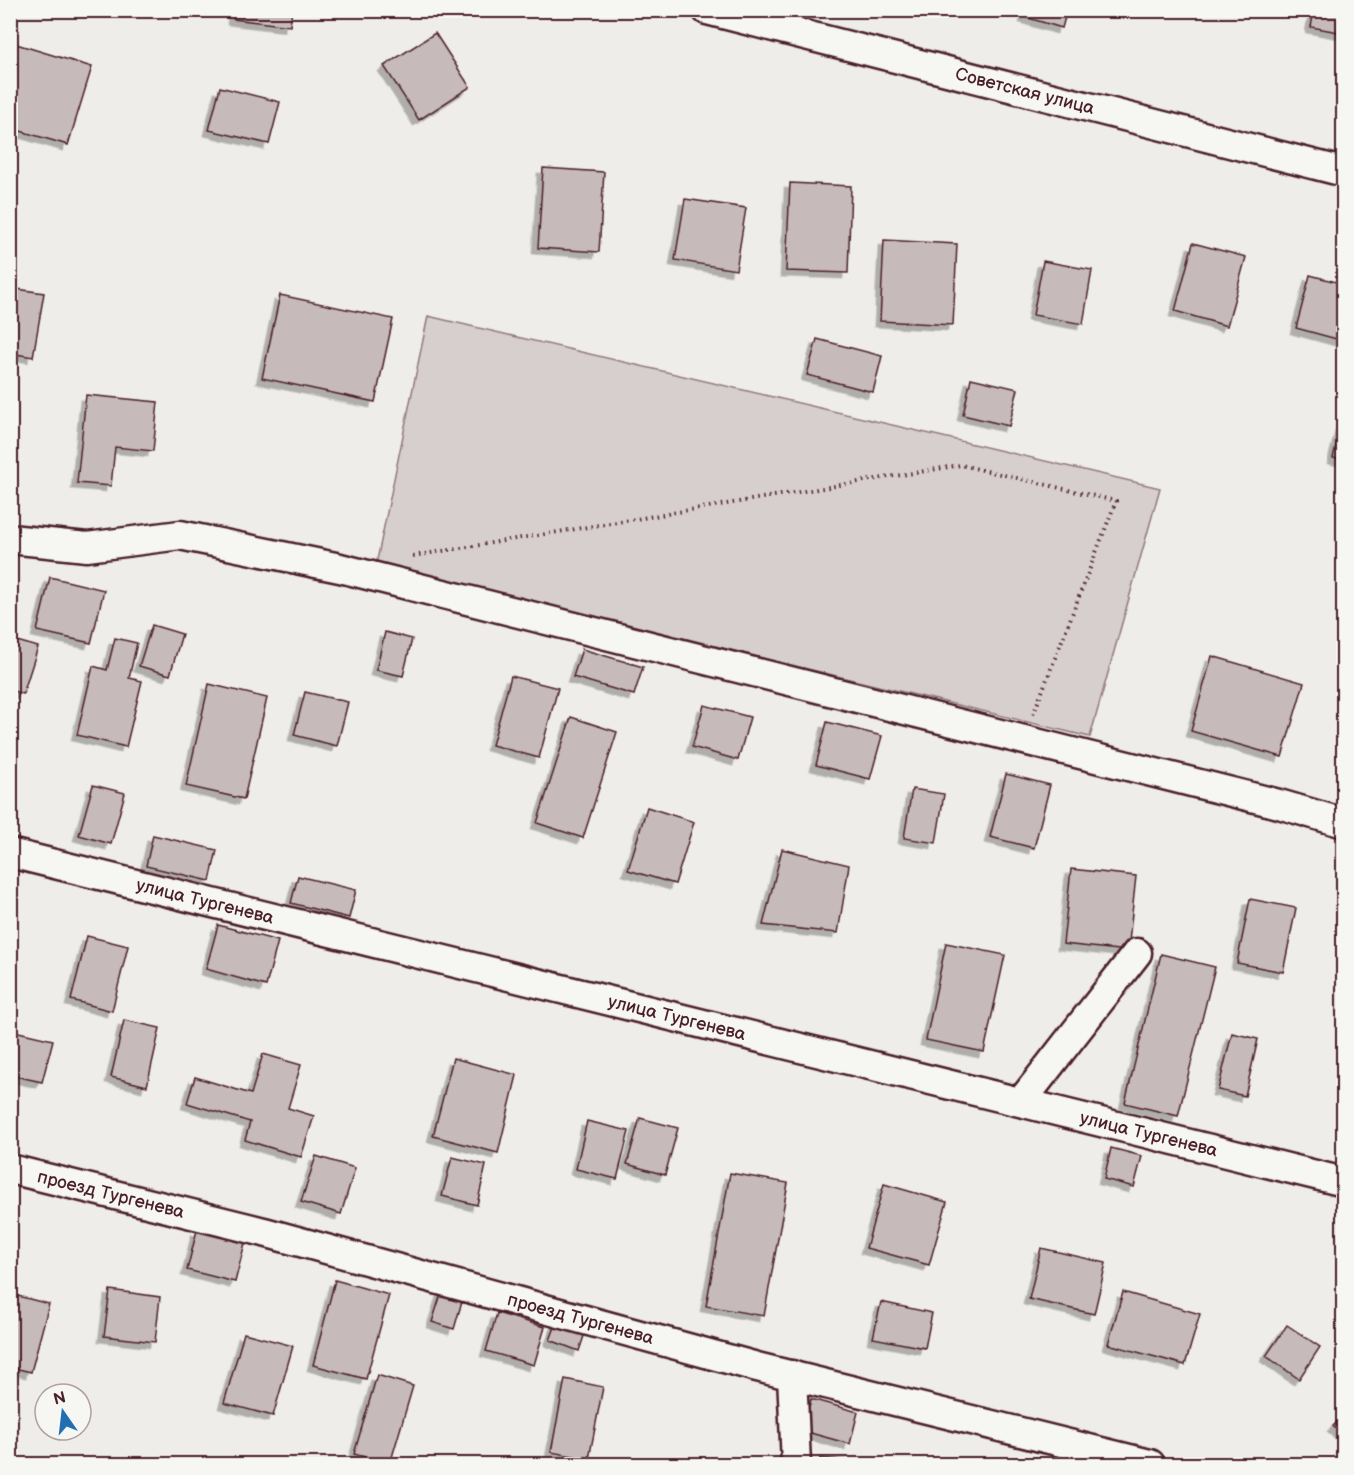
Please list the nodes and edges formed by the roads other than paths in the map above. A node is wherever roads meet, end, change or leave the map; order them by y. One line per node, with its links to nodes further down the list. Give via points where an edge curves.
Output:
1 (707, 10): 2 (street, Советская улица)
2 (1344, 172)
3 (10, 539): 4 (street, via 87,547 180,535 340,568)
4 (1344, 823)
5 (10, 853): 7 (street, улица Тургенева)
6 (1137, 953): 7 (street)
7 (1020, 1102): 9 (street, улица Тургенева)
8 (10, 1169): 10 (street, проезд Тургенева, via 254,1229)
9 (1344, 1182)
10 (792, 1375): 11 (street); 12 (street, проезд Тургенева)
11 (795, 1464)
12 (1150, 1464)

